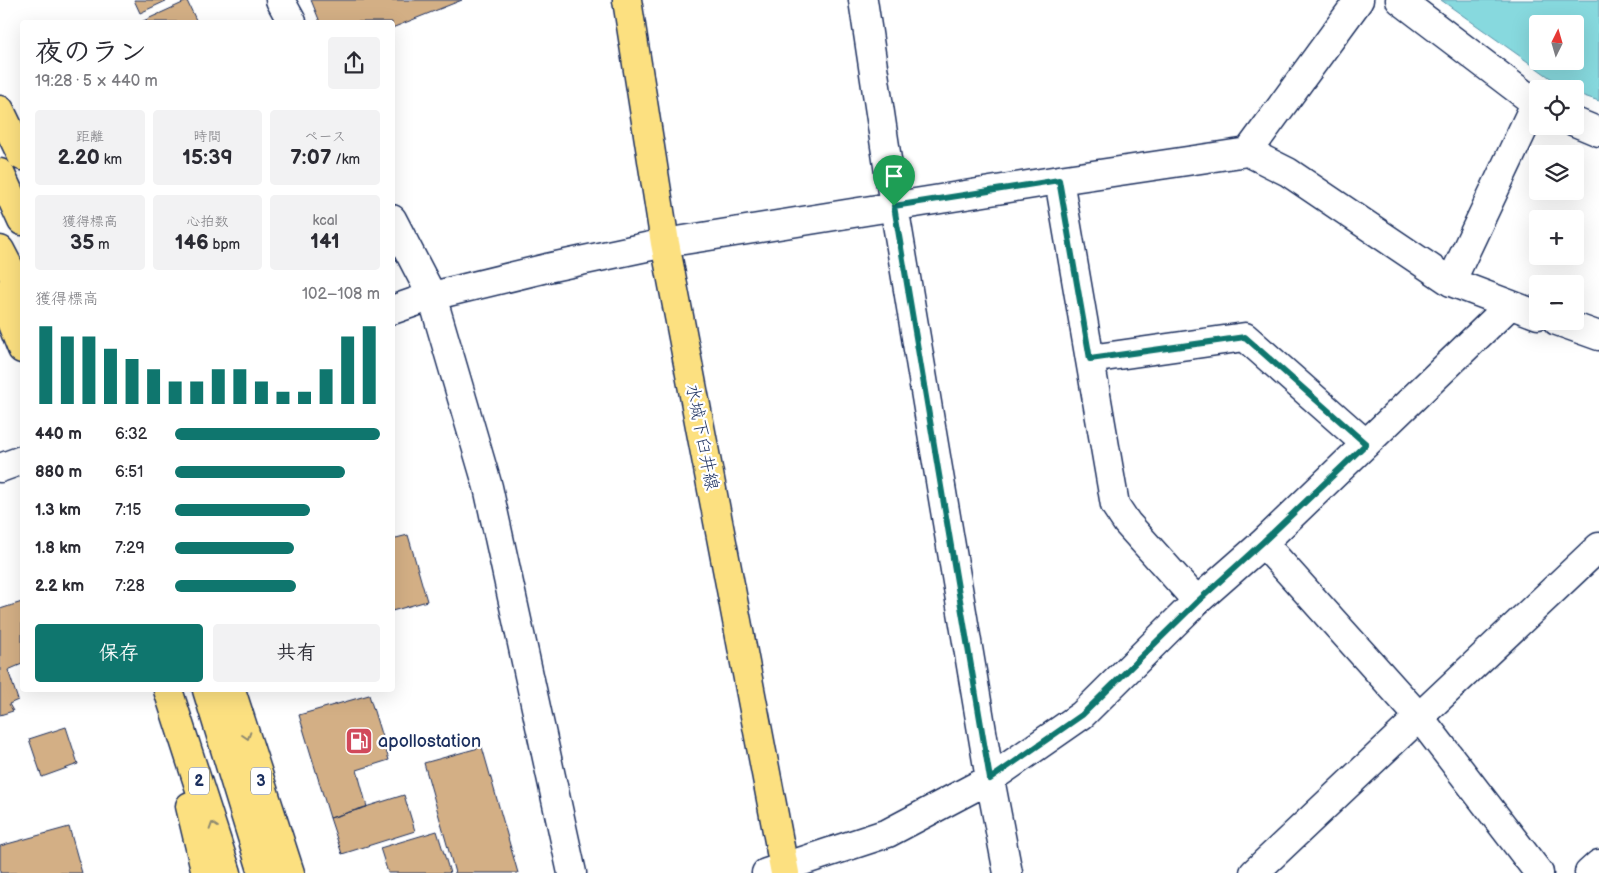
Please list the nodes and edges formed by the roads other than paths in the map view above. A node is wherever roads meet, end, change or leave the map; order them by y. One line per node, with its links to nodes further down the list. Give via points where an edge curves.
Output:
1 (280, 0): 6 (street)
2 (627, 0): 19 (main road, 水城下臼井線)
3 (863, 0): 16 (street)
4 (1359, 0): 13 (street)
5 (1400, 0): 7 (street)
6 (291, 20)
7 (1529, 100)
8 (0, 110): 12 (main road)
9 (1529, 120): 21 (street)
10 (1584, 126): 11 (street)
11 (1599, 132)
12 (20, 152)
13 (1248, 152): 15 (street); 21 (street, via 1288,172)
14 (0, 173): 17 (main road)
15 (1059, 180): 16 (street); 31 (street)
16 (894, 206): 19 (street); 43 (street)
17 (20, 217)
18 (395, 225): 24 (street)
19 (665, 243): 24 (street); 45 (main road, 水城下臼井線)
20 (0, 250): 23 (main road)
21 (1451, 282): 25 (street)
22 (0, 294): 30 (main road)
23 (20, 295)
24 (432, 296): 26 (street); 50 (street, via 488,487)
25 (1510, 306): 27 (street); 32 (street)
26 (395, 309)
27 (1529, 312)
28 (1582, 330): 29 (street)
29 (1599, 336)
30 (20, 344)
31 (1090, 359): 32 (street, via 1245,337); 37 (street, via 1115,505)
32 (1366, 444): 35 (street)
33 (20, 461): 34 (street)
34 (0, 468)
35 (1263, 542): 37 (street); 42 (street)
36 (1599, 547): 42 (street)
37 (1197, 602): 43 (street, via 1082,715)
38 (155, 692): 46 (main road, via 178,757)
39 (169, 692): 47 (main road, 2, one-way to 39)
40 (208, 692): 48 (main road, 2)
41 (232, 692): 49 (main road, 3, one-way to 49)
42 (1420, 718): 52 (street); 53 (street)
43 (990, 779): 45 (street, via 888,833); 51 (street)
44 (1599, 864): 54 (street)
45 (779, 871)
46 (206, 873)
47 (228, 873)
48 (263, 873)
49 (290, 873)
50 (572, 873)
51 (1008, 873)
52 (1254, 873)
53 (1539, 873)
54 (1589, 873)

